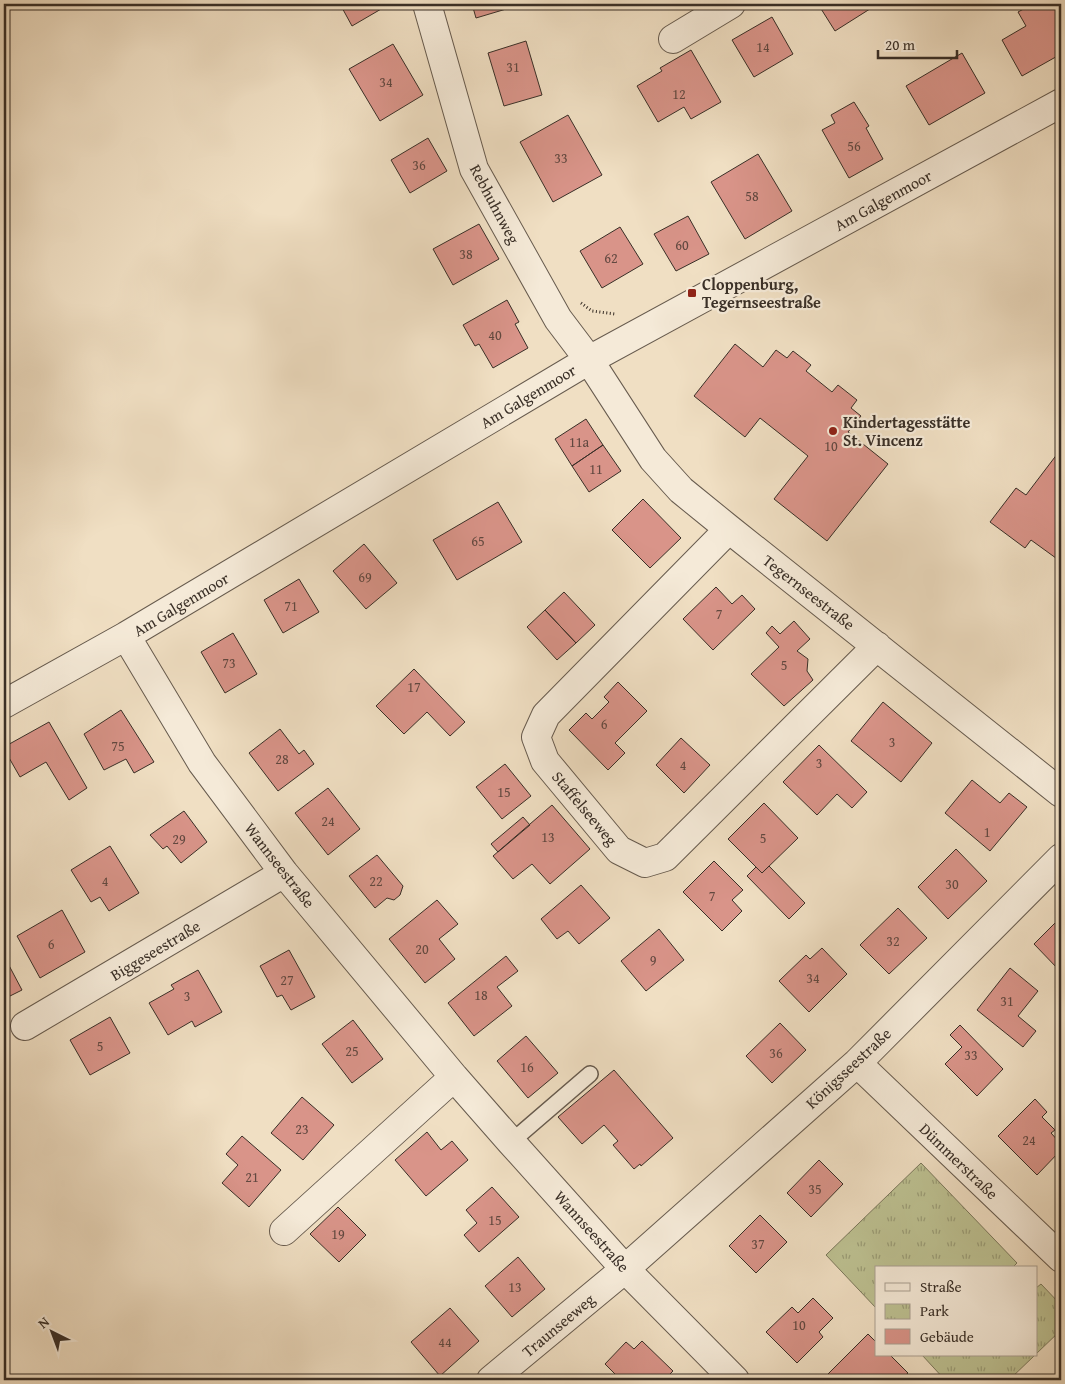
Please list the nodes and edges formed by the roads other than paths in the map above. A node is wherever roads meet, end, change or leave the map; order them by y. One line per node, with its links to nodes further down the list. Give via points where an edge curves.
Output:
1 (427, 4): 5 (street, Rebhuhnweg, via 474,169 558,318)
2 (731, 4): 3 (street)
3 (673, 39)
4 (1061, 103): 5 (street, Am Galgenmoor)
5 (588, 360): 6 (street, Tegernseestraße, via 653,459 681,490); 7 (street, Am Galgenmoor)
6 (729, 529): 8 (street, Tegernseestraße); 8 (street, Staffelseeweg, via 546,715 536,737 545,761 619,850 645,863 665,857)
7 (126, 636): 9 (street, Am Galgenmoor); 12 (street, Wannseestraße, via 202,763)
8 (877, 646): 10 (street, Tegernseestraße)
9 (4, 704)
10 (1061, 793)
11 (1061, 858): 14 (street, Königsseestraße)
12 (284, 873): 13 (street, Biggeseestraße); 16 (street, Wannseestraße)
13 (25, 1026)
14 (856, 1063): 19 (street, Dümmerstraße); 20 (street, Königsseestraße)
15 (590, 1074): 17 (lane)
16 (454, 1077): 17 (street, Wannseestraße); 18 (street)
17 (511, 1142): 20 (street, Wannseestraße)
18 (284, 1231)
19 (1059, 1251)
20 (625, 1269): 21 (street, Traunseeweg); 22 (street, Wannseestraße)
21 (491, 1380)
22 (734, 1380)

